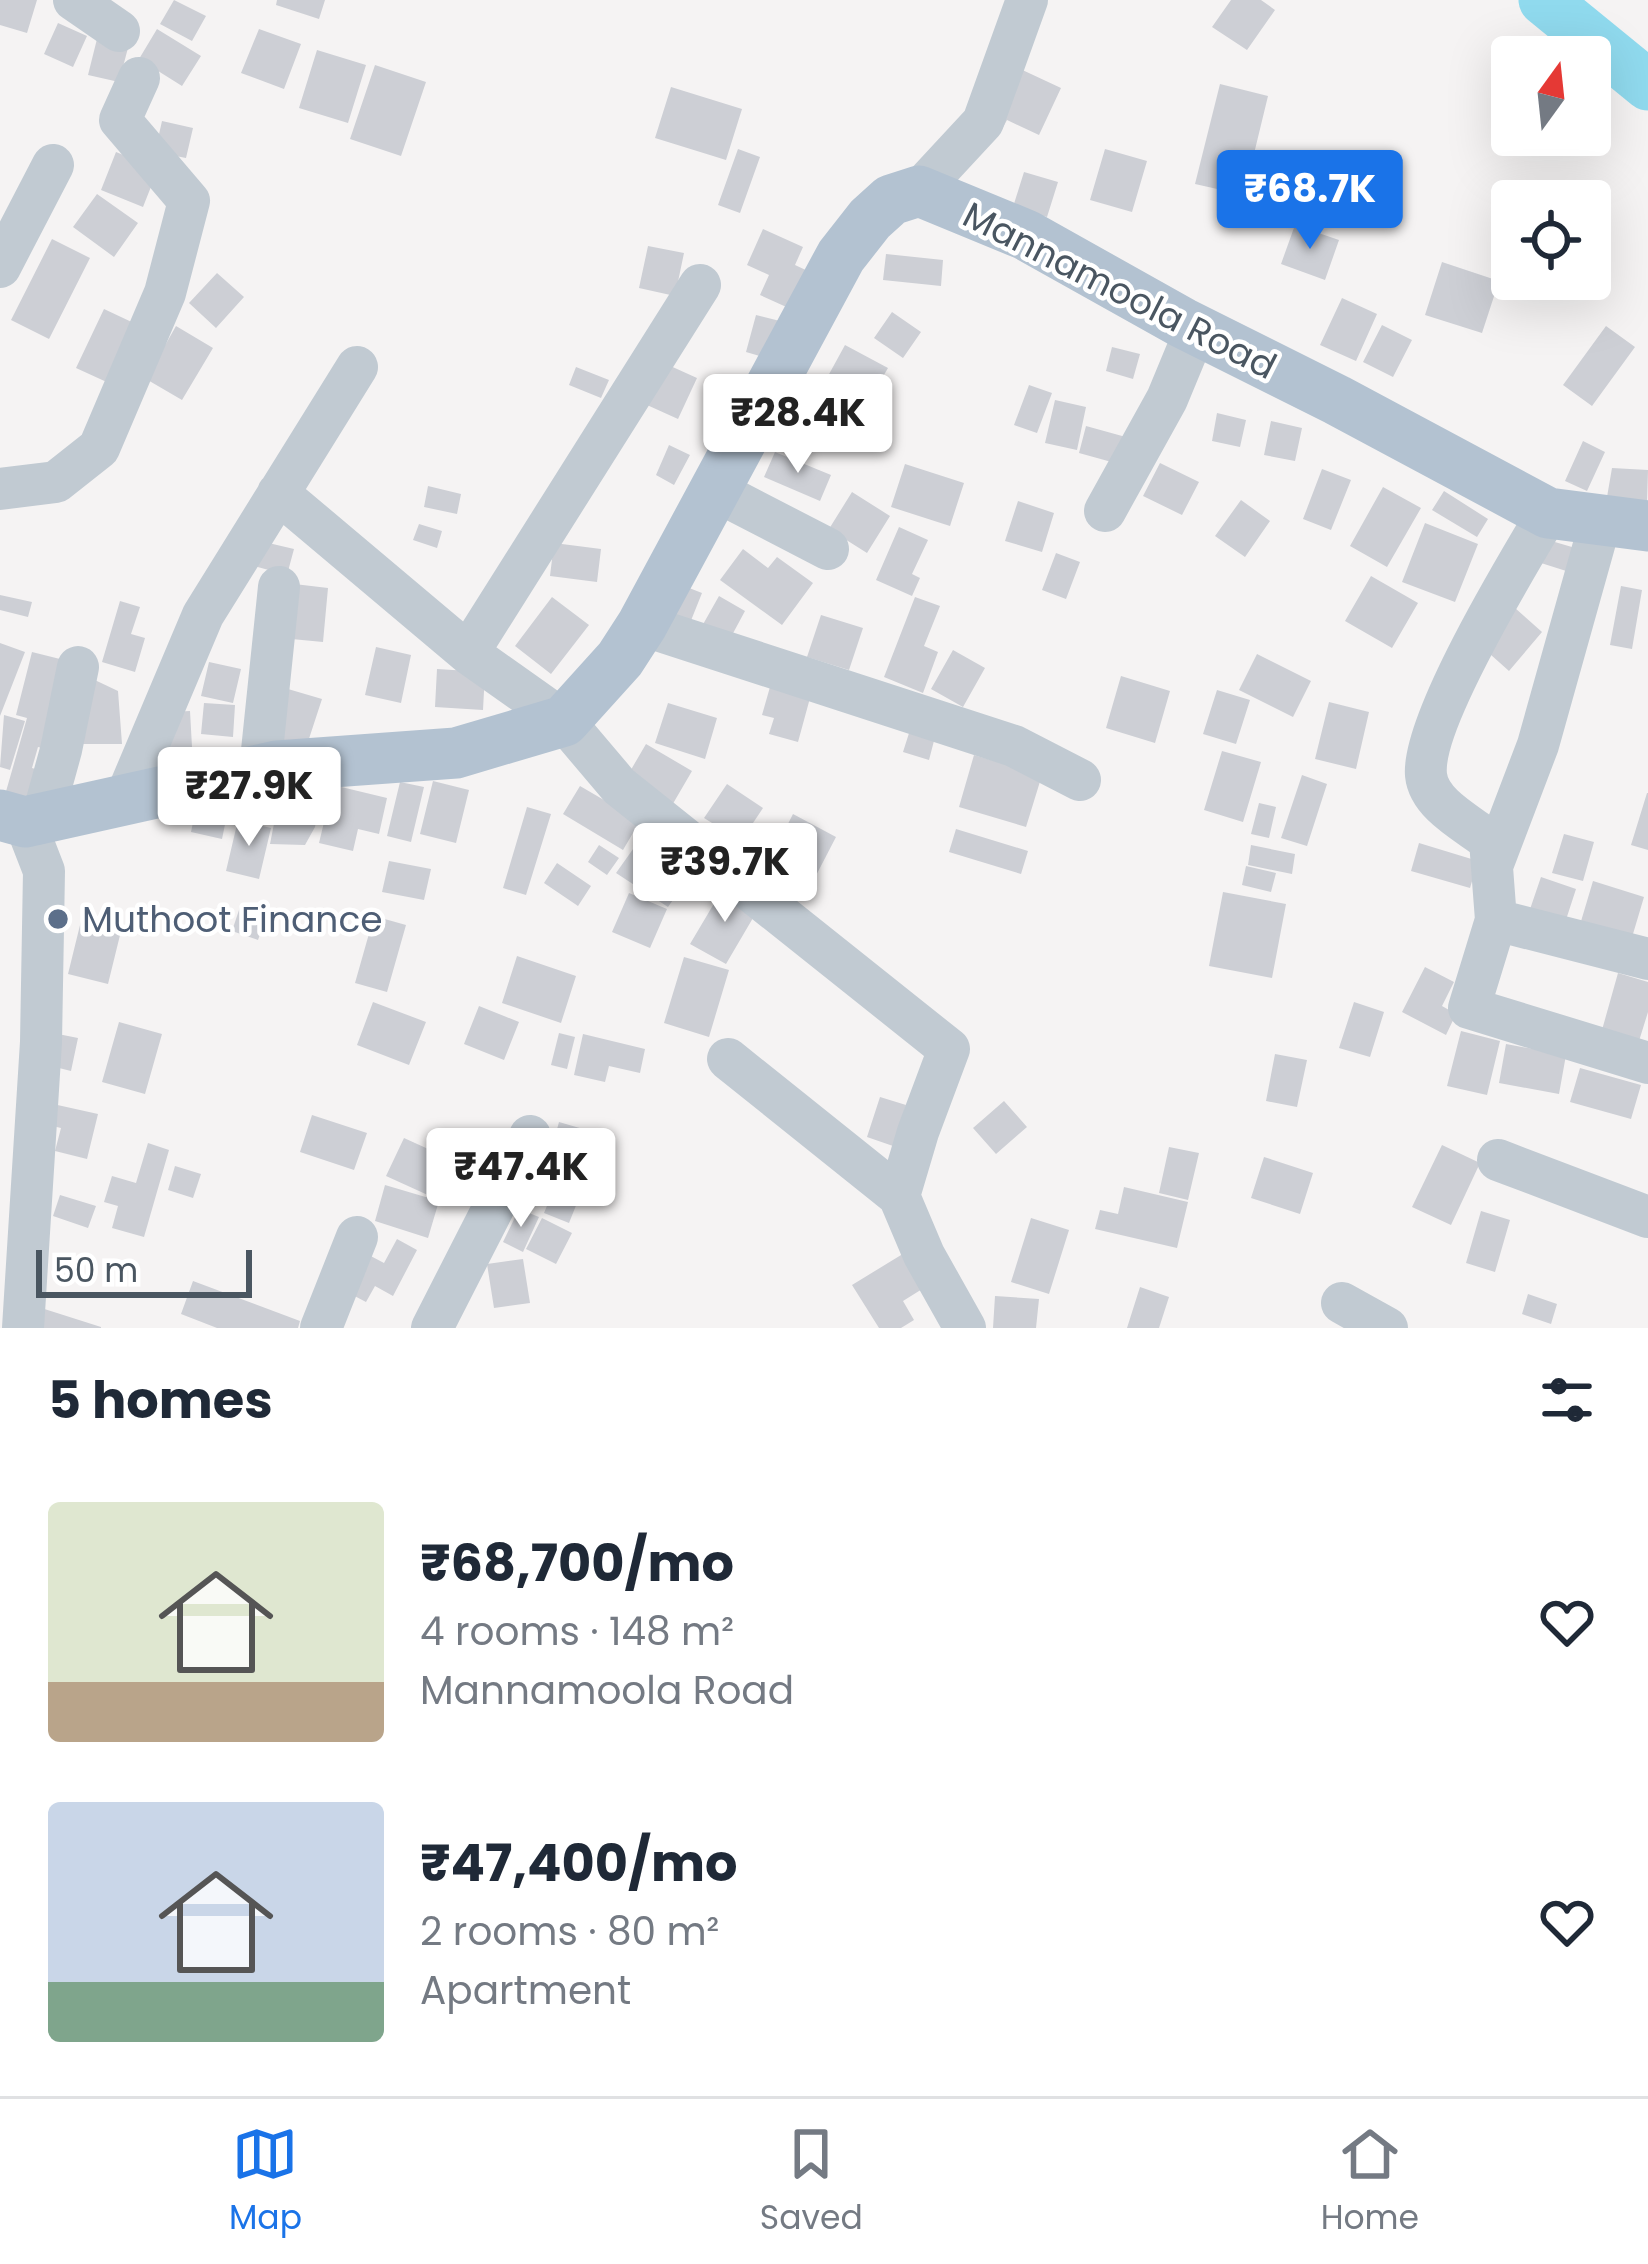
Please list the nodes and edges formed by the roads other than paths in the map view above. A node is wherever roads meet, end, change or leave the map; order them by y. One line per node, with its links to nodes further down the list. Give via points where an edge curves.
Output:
1 (1027, 0): 6 (street, via 983,122)
2 (77, 1): 3 (street)
3 (119, 31)
4 (139, 78): 11 (street, via 120,120 189,201 166,293 99,448 56,482)
5 (53, 165): 7 (street)
6 (919, 191): 9 (main road, Mannamoola Road, via 1027,235); 12 (main road, Mannamoola Road, via 891,200 841,256)
7 (0, 267)
8 (700, 285): 20 (street)
9 (1196, 329): 14 (street); 15 (main road, Mannamoola Road)
10 (356, 367): 13 (street)
11 (0, 489)
12 (714, 490): 17 (street); 19 (main road, Mannamoola Road)
13 (278, 493): 20 (street); 25 (street, via 203,615)
14 (1105, 511)
15 (1548, 513): 16 (main road, Mannamoola Road); 27 (street, via 1434,727 1426,776 1436,799 1490,841)
16 (1624, 523): 27 (street)
17 (828, 549)
18 (279, 586): 23 (street)
19 (642, 625): 22 (main road, Mannamoola Road); 24 (street, via 1014,746)
20 (468, 653): 22 (street)
21 (78, 667): 26 (street, via 62,750)
22 (563, 721): 23 (main road, via 456,753); 34 (street, via 619,786 950,1049)
23 (260, 770): 25 (main road)
24 (1080, 780)
25 (124, 802): 26 (main road)
26 (22, 818): 35 (street, via 44,871)
27 (1492, 866): 28 (street)
28 (1496, 920): 29 (street); 31 (street, via 1469,1008)
29 (1648, 959)
30 (728, 1059): 34 (street)
31 (1648, 1063)
32 (530, 1136): 41 (street)
33 (1498, 1160): 36 (street)
34 (899, 1196): 42 (street)
35 (16, 1215): 39 (street)
36 (1648, 1217)
37 (357, 1237): 40 (street)
38 (1342, 1304): 43 (street)
39 (23, 1328)
40 (321, 1328)
41 (432, 1328)
42 (965, 1328)
43 (1388, 1328)

